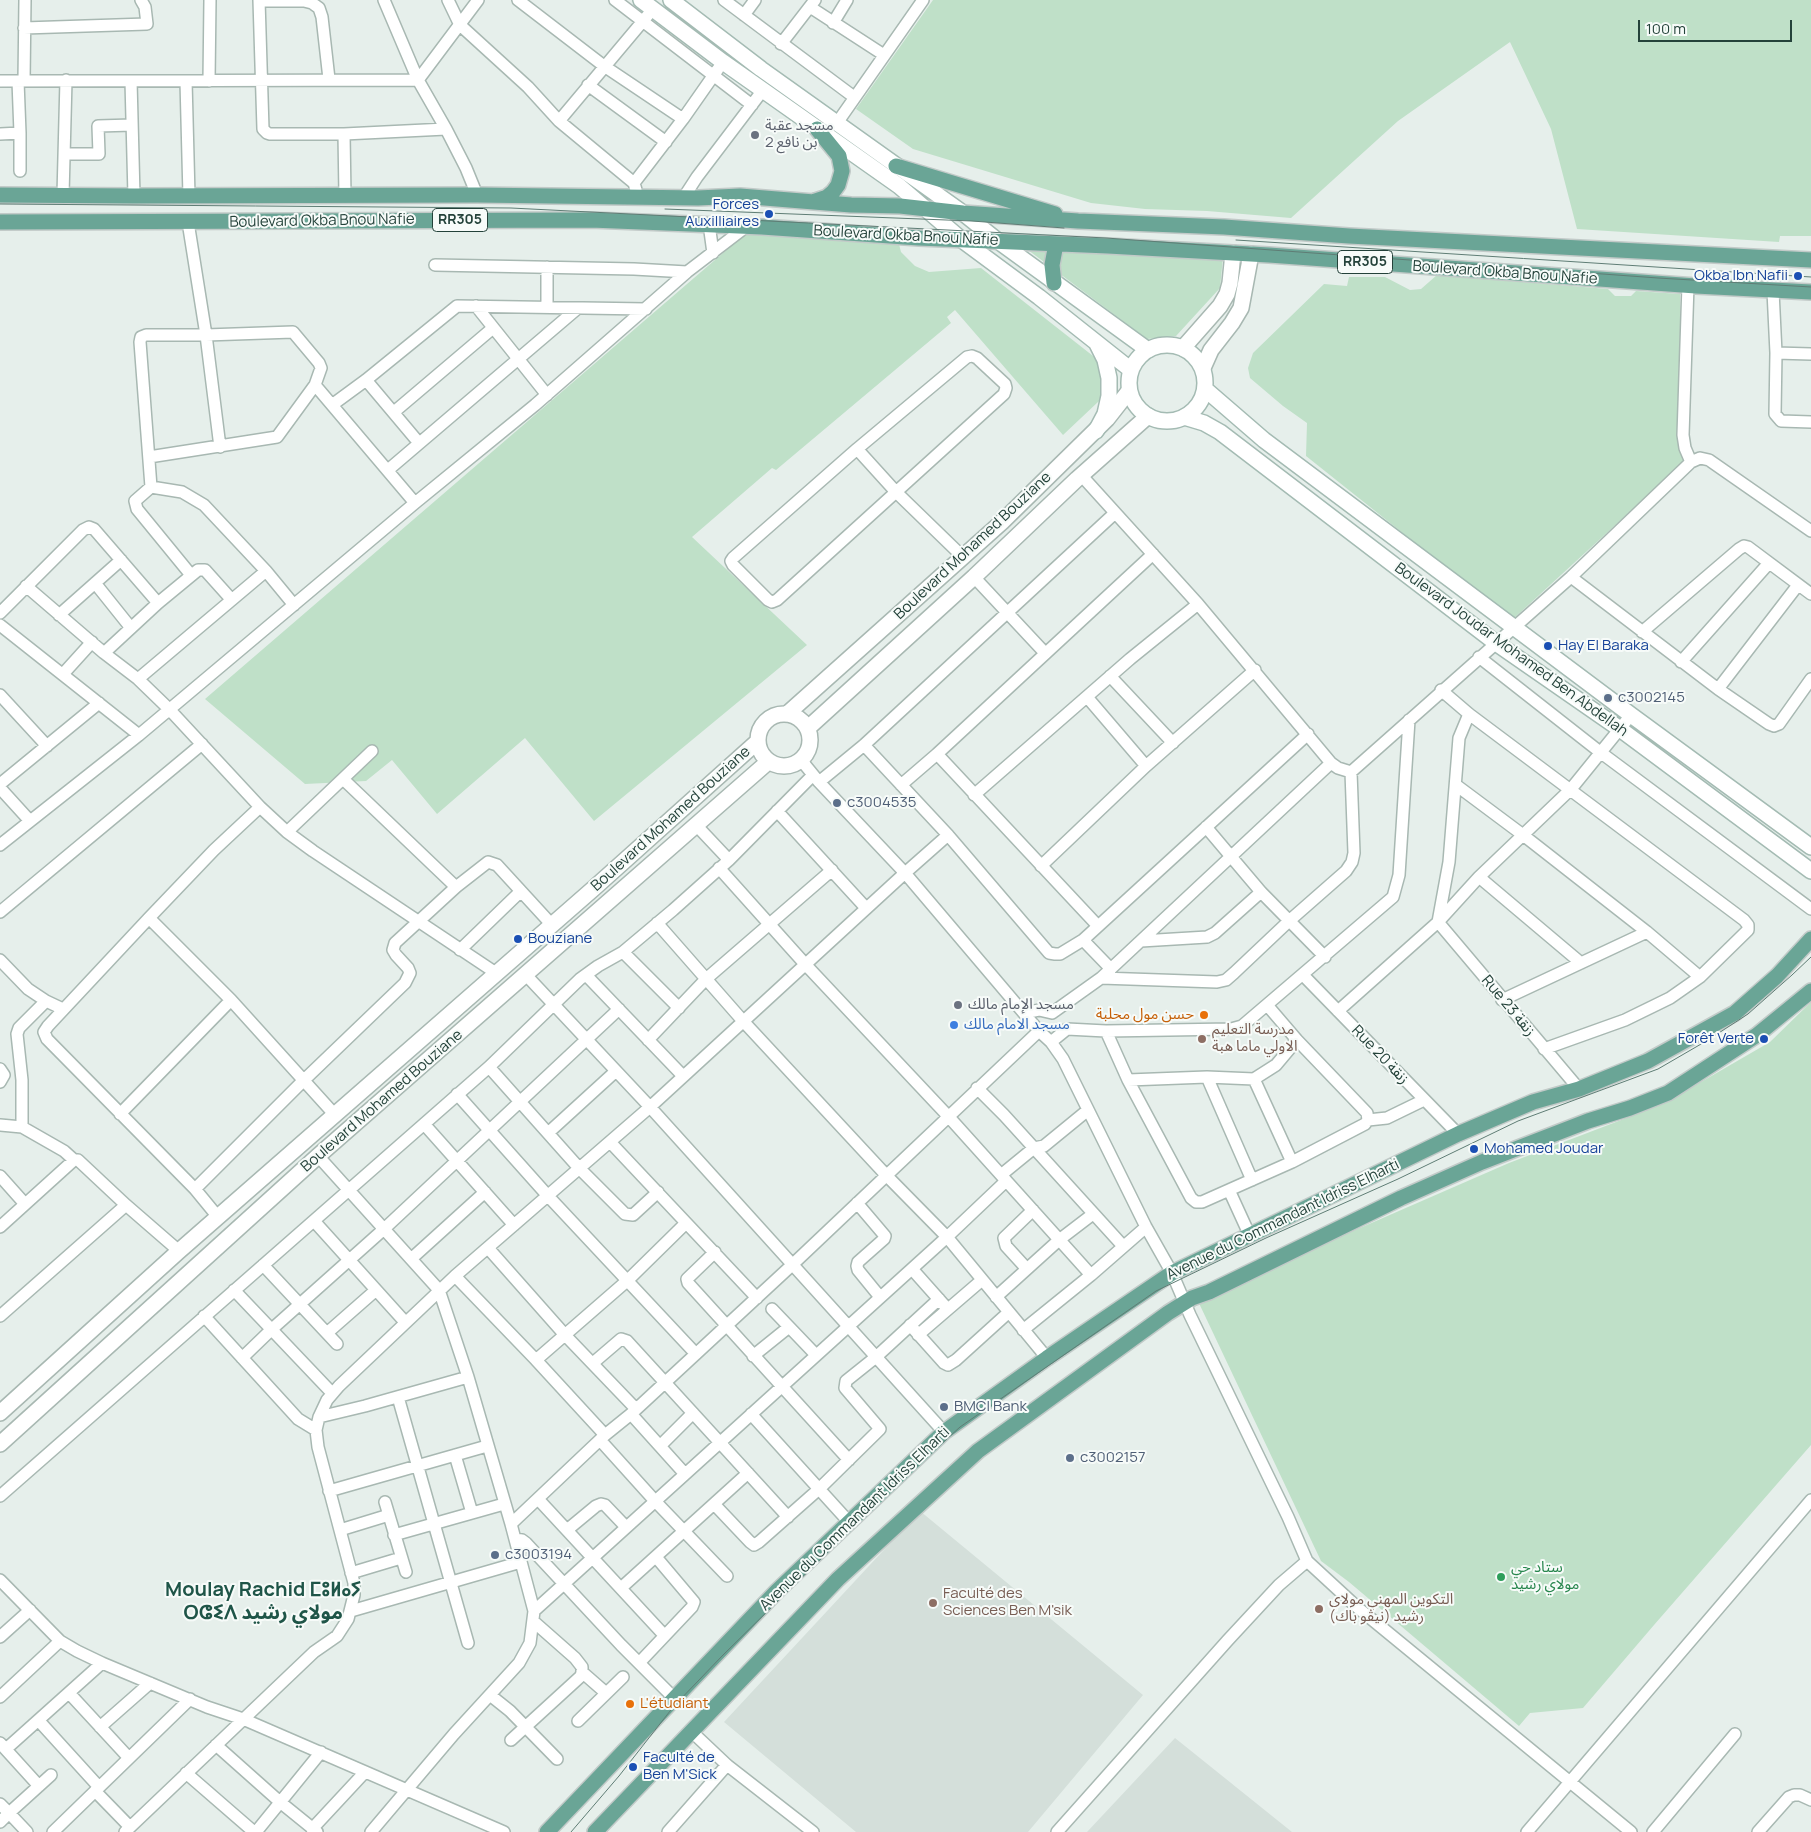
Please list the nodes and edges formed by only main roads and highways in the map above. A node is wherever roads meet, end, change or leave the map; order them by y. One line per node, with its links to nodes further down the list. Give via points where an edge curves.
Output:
1 (817, 129): 4 (main road, via 839,156 842,171 833,192)
2 (896, 166): 5 (main road)
3 (0, 195): 4 (main road, Boulevard Okba Bnou Nafie / RR305, via 476,195 636,190 698,198 740,196)
4 (814, 202): 5 (main road, Boulevard Okba Bnou Nafie / RR305)
5 (1078, 221): 8 (main road, Boulevard Okba Bnou Nafie / RR305)
6 (0, 222): 7 (main road, Boulevard Okba Bnou Nafie / RR305, via 590,220)
7 (1056, 244): 9 (main road, via 1052,265); 10 (main road, Boulevard Okba Bnou Nafie / RR305)
8 (1811, 260)
9 (1054, 283)
10 (1811, 292)
11 (1811, 939): 13 (main road, Avenue du Commandant Idriss Elharti, via 1777,976 1735,1012 1648,1061 1579,1089 1533,1102 1458,1134 1172,1273 1047,1358 944,1432 777,1591)
12 (1811, 991): 14 (main road, Avenue du Commandant Idriss Elharti, via 1757,1035 1668,1093 1474,1166 1185,1302 1168,1313 978,1451 838,1579)
13 (547, 1832)
14 (595, 1832)

